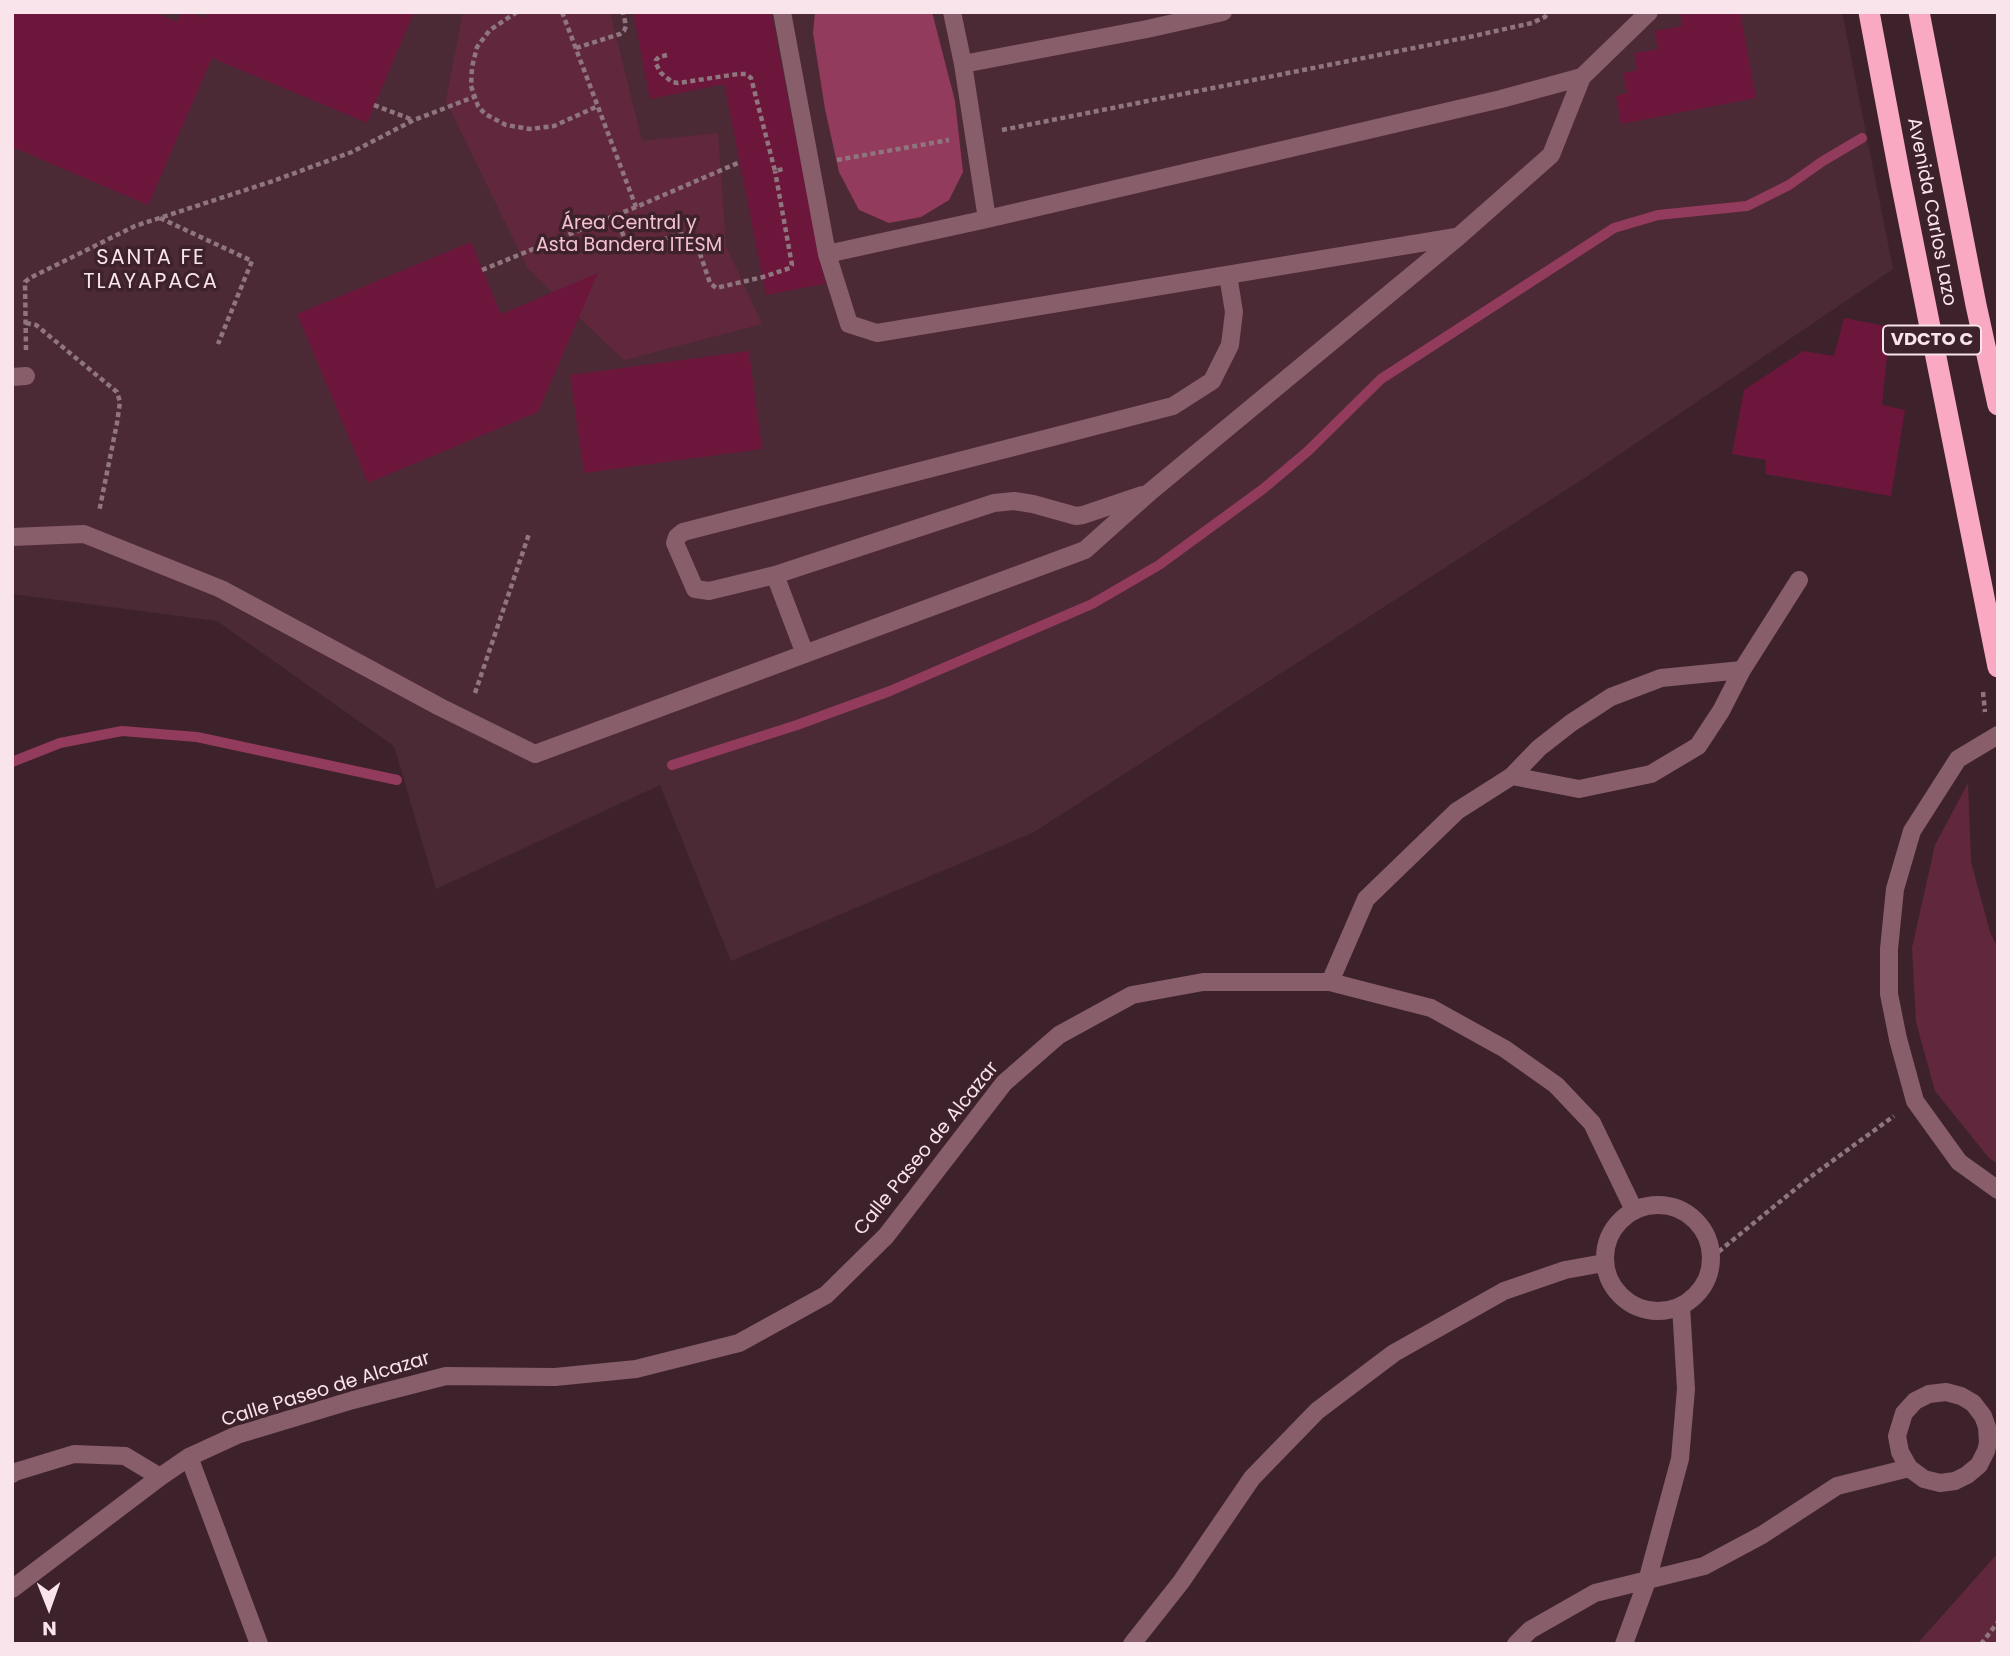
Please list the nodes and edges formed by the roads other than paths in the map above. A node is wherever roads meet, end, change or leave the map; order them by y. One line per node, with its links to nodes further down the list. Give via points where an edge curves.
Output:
1 (782, 12): 11 (street)
2 (952, 12): 7 (street)
3 (1223, 12): 7 (street)
4 (1649, 12): 8 (street)
5 (1919, 12): 13 (highway, Avenida Carlos Lazo / VDCTO C)
6 (1868, 17): 19 (highway, Avenida Carlos Lazo / VDCTO C)
7 (963, 64): 9 (street)
8 (1582, 77): 9 (street); 10 (street, via 1551,155)
9 (987, 219): 11 (street)
10 (1458, 237): 12 (street); 14 (street)
11 (827, 254): 12 (street, via 849,324 877,333)
12 (1228, 275): 16 (street, via 1234,312 1230,345 1212,381 1172,406 696,528 677,537 675,543 695,589 709,591)
13 (1998, 405)
14 (1151, 491): 16 (street, via 1076,516 1033,504 994,503); 18 (street, via 1085,550)
15 (12, 537): 18 (street, via 84,534 221,589 535,754)
16 (775, 575): 18 (street)
17 (1800, 580): 20 (street)
18 (805, 654)
19 (1998, 667)
20 (1742, 670): 22 (street, via 1661,678 1611,697 1539,748); 22 (street, via 1699,746 1651,774 1579,789)
21 (1998, 735): 24 (street, via 1958,759 1912,831 1895,889 1889,948 1889,994 1915,1101 1959,1162)
22 (1512, 776): 23 (street, via 1457,811 1366,899)
23 (1330, 982): 25 (street, Calle Paseo de Alcazar, via 1431,1009 1505,1049 1556,1085 1592,1123); 29 (street, Calle Paseo de Alcazar, via 1203,982 1132,995 1059,1035 1004,1083 887,1236 826,1296 739,1343 636,1369 555,1377 446,1376 237,1435)
24 (1998, 1190)
25 (1634, 1210): 26 (street, via 1617,1222 1606,1242); 27 (street, via 1656,1204 1677,1208 1695,1219 1708,1236 1712,1257 1708,1277 1698,1294)
26 (1604, 1263): 27 (street, via 1610,1283 1623,1298 1641,1308 1661,1311); 36 (street, via 1565,1270 1504,1291 1394,1353 1317,1411 1252,1478)
27 (1681, 1306): 33 (street, via 1686,1389 1680,1459)
28 (1992, 1453): 30 (street, via 1955,1481 1924,1479); 30 (street, via 1983,1416 1973,1404 1946,1392 1929,1394 1915,1401 1900,1421 1900,1452)
29 (189, 1458): 32 (street, Calle Paseo de Alcazar); 35 (street)
30 (1909, 1468): 33 (street, via 1837,1486 1704,1566)
31 (12, 1474): 32 (street, via 74,1454 125,1456)
32 (160, 1476): 34 (street, Calle Paseo de Alcazar)
33 (1647, 1581): 37 (street, via 1595,1593 1530,1630); 38 (street)
34 (12, 1589)
35 (258, 1644)
36 (1132, 1644)
37 (1516, 1644)
38 (1624, 1644)

